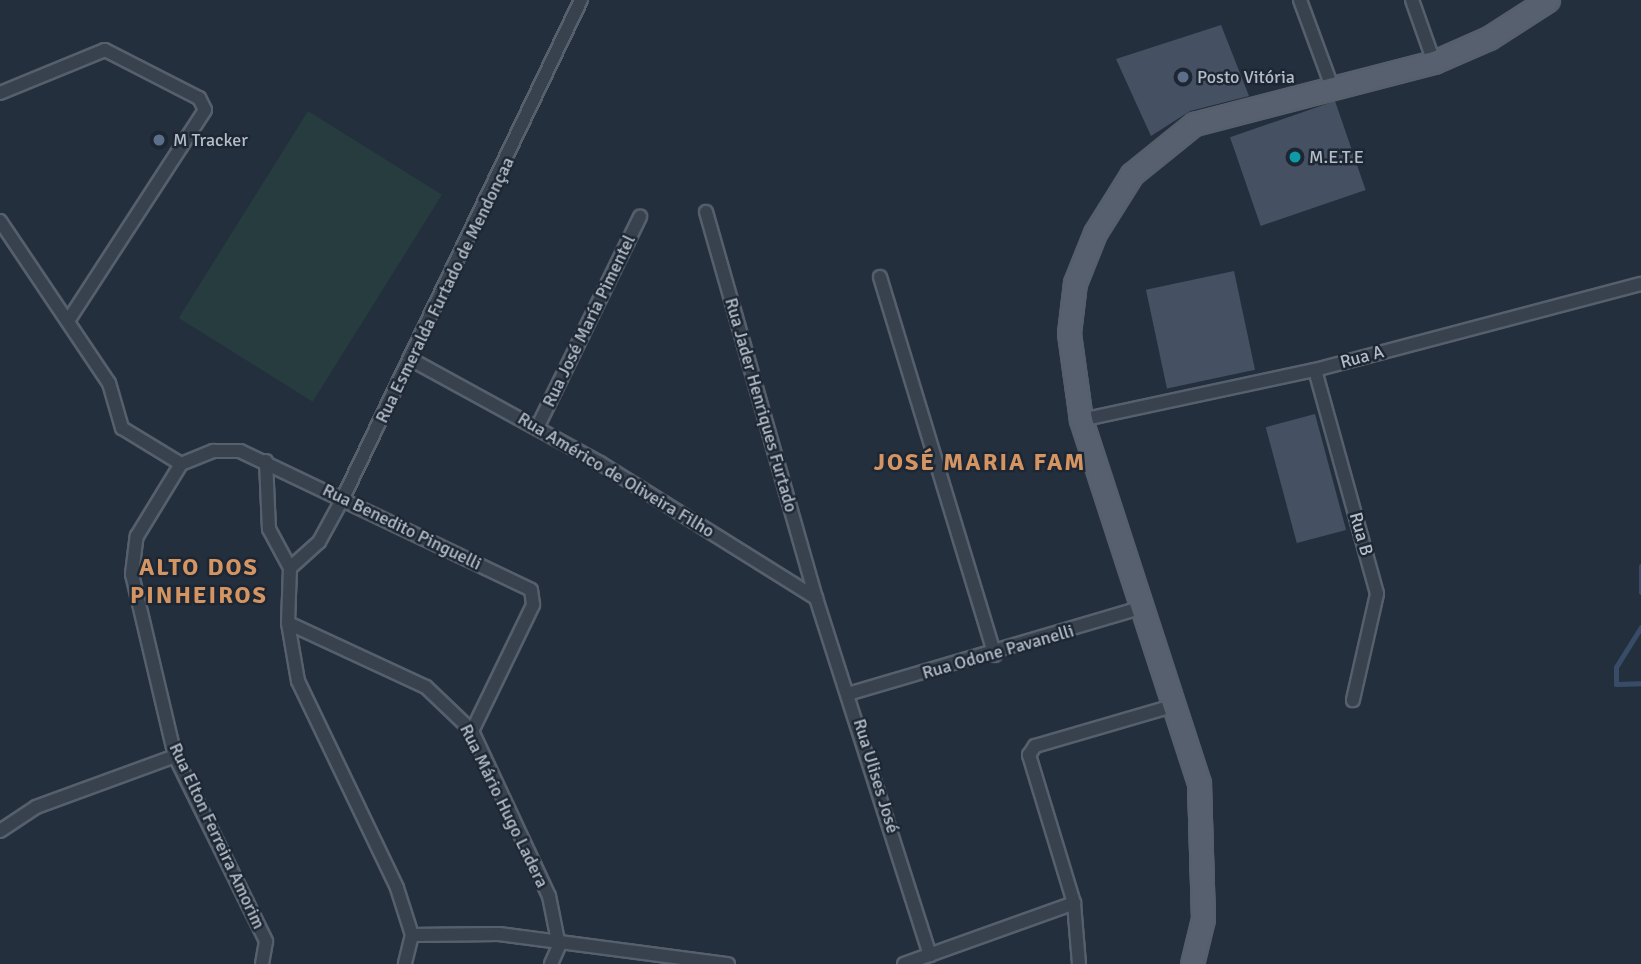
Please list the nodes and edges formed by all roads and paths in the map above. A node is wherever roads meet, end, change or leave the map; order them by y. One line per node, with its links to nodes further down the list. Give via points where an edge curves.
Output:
1 (581, 0): 14 (street, Rua Esmeralda Furtado de Mendonçaa)
2 (1300, 0): 6 (street)
3 (1412, 0): 5 (street)
4 (1540, 3): 5 (main road)
5 (1434, 62): 6 (main road)
6 (1332, 87): 16 (main road, via 1194,124 1132,174 1095,233 1075,283 1069,332)
7 (0, 93): 13 (street, via 105,50 200,98 205,110)
8 (706, 212): 22 (street, Rua Jader Henriques Furtado)
9 (640, 216): 17 (street, Rua José María Pimentel)
10 (0, 221): 13 (street)
11 (880, 277): 25 (street)
12 (1641, 284): 15 (street, Rua A)
13 (70, 318): 19 (street, via 109,383 122,428)
14 (412, 360): 17 (street, Rua Américo de Oliveira Filho); 20 (street, Rua Esmeralda Furtado de Mendonçaa)
15 (1315, 370): 16 (street, Rua A); 27 (street, Rua B, via 1377,594)
16 (1081, 420): 23 (main road)
17 (538, 426): 22 (street, Rua Américo de Oliveira Filho)
18 (266, 461): 19 (street, via 240,451 213,451); 20 (street, Rua Benedito Pinguelli); 21 (street, via 269,529)
19 (181, 464): 30 (street, Rua Elton Ferreira Amorim, via 138,536 132,574)
20 (343, 498): 21 (street, Rua Esmeralda Furtado de Mendonçaa, via 314,548); 29 (street, Rua Benedito Pinguelli, via 531,590 534,597)
21 (290, 568): 24 (street)
22 (816, 598): 26 (street, Rua Ulises José)
23 (1144, 607): 25 (street, Rua Odone Pavanelli); 28 (main road)
24 (288, 623): 29 (street, Rua Mário Hugo Ladera, via 426,687); 33 (street, via 306,707 397,888)
25 (996, 655): 26 (street, Rua Odone Pavanelli)
26 (851, 693): 35 (street, Rua Ulises José)
27 (1353, 700)
28 (1176, 705): 32 (street, via 1035,746 1028,765); 42 (main road, via 1199,783 1206,850 1203,919)
29 (472, 731): 34 (street, Rua Mário Hugo Ladera, via 549,896)
30 (175, 756): 31 (street, via 36,807); 36 (street, Rua Elton Ferreira Amorim, via 266,941)
31 (0, 831)
32 (1074, 903): 35 (street); 41 (street)
33 (412, 935): 34 (street, via 499,934); 37 (street)
34 (559, 946): 38 (street); 39 (street)
35 (930, 955): 40 (street)
36 (262, 964)
37 (405, 964)
38 (551, 964)
39 (728, 964)
40 (904, 964)
41 (1079, 964)
42 (1192, 964)

